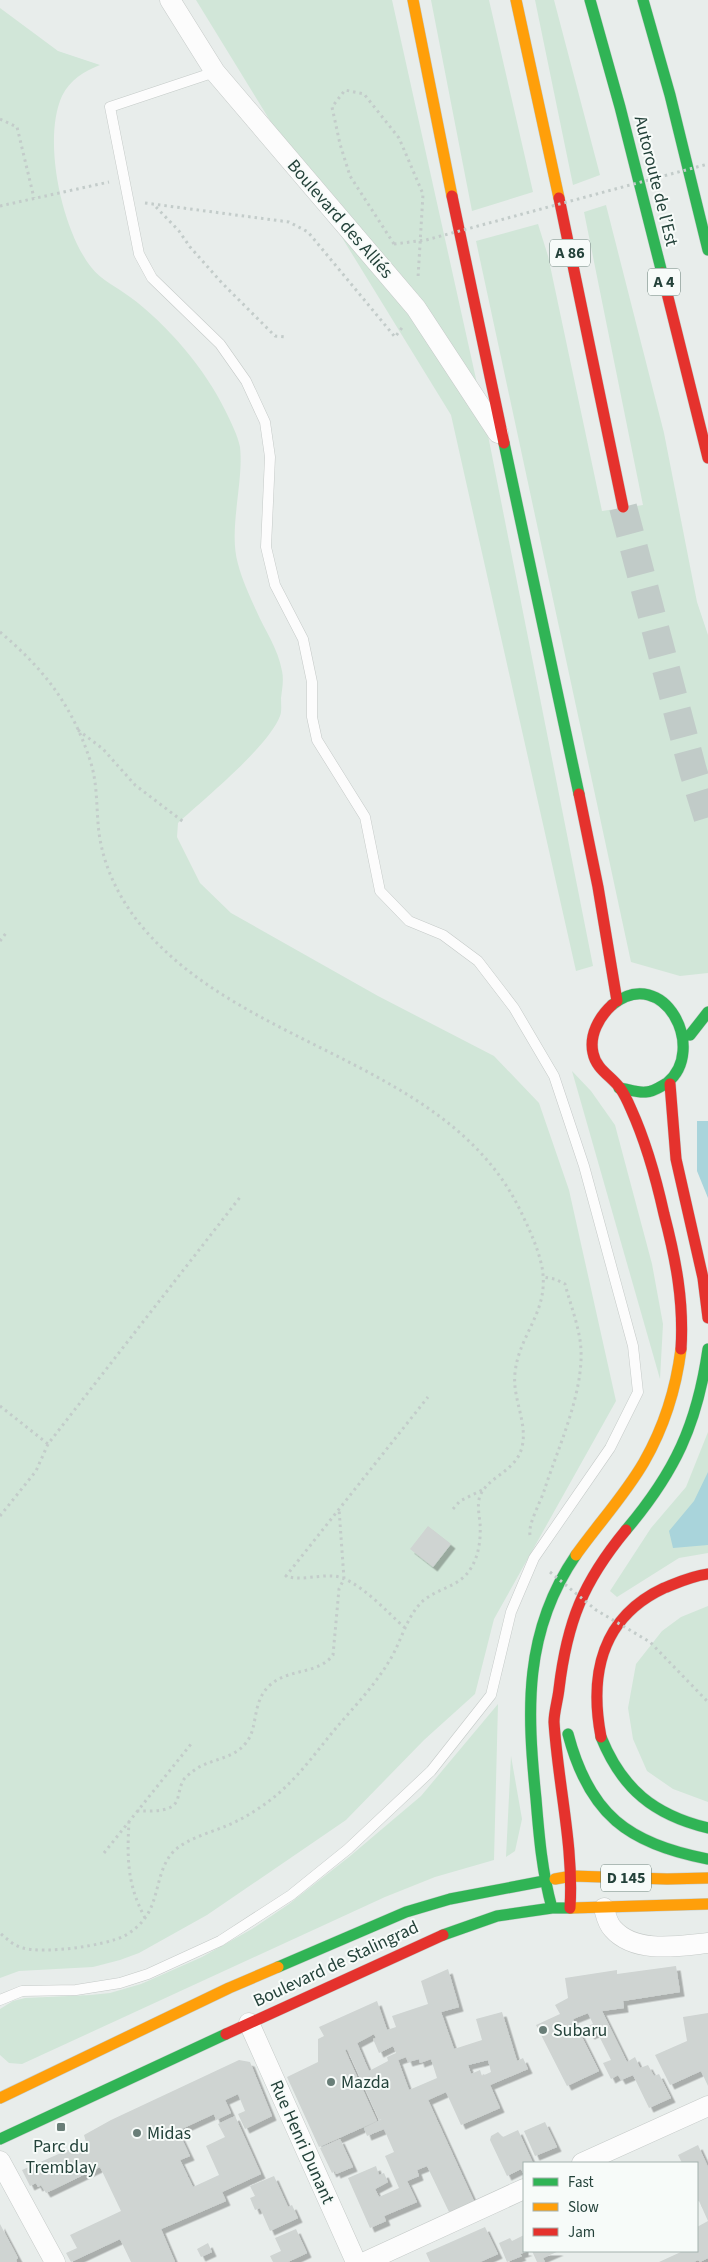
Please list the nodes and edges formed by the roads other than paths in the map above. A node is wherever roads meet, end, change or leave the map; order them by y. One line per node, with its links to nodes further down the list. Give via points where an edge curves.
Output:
1 (170, 0): 6 (street, Boulevard des Alliés)
2 (413, 0): 8 (main road)
3 (516, 0): 10 (main road, A 86)
4 (590, 0): 9 (main road, Autoroute de l’Est / A 4)
5 (643, 0): 7 (main road, Autoroute de l’Est)
6 (214, 72): 8 (street, Boulevard des Alliés, via 416,308); 30 (lane, via 110,107 139,254 152,278 220,344 246,381 265,422 270,457 266,548 274,584 303,639 312,682 312,717 317,740 365,817 380,891 409,921 443,935 478,961 514,1008 554,1076 584,1166 630,1337 638,1392 610,1448 534,1558 511,1612 491,1695 431,1771 348,1849 291,1895 220,1941 148,1974 99,1987 22,1991)
7 (708, 250)
8 (504, 443): 11 (main road, via 562,706)
9 (708, 458)
10 (623, 507)
11 (617, 1001): 13 (main road, via 639,994 662,999 681,1013); 15 (main road, via 598,1020 592,1045 600,1070)
12 (708, 1012): 13 (main road)
13 (690, 1035): 14 (main road, via 687,1062)
14 (670, 1084): 15 (main road, via 645,1093); 16 (main road, via 676,1159 704,1278)
15 (619, 1088): 24 (main road, via 645,1142 675,1253 682,1304 681,1349 665,1418 649,1455 575,1556 555,1591 537,1641 531,1666 529,1723)
16 (708, 1318)
17 (708, 1349): 19 (main road, via 694,1417 677,1459 651,1500 606,1555 576,1611 564,1653)
18 (708, 1574): 20 (main road, via 688,1576 652,1594 623,1617 604,1650 595,1698 602,1738 609,1757 625,1782 642,1799 660,1810 689,1824)
19 (560, 1699): 21 (main road, via 574,1758 602,1809 653,1847 680,1856); 22 (main road, via 554,1720)
20 (708, 1828)
21 (708, 1859)
22 (572, 1876): 23 (main road, Boulevard de Stalingrad / D 145, via 668,1880); 24 (main road, Boulevard de Stalingrad / D 145); 27 (main road)
23 (708, 1878)
24 (544, 1881): 26 (main road); 32 (main road, Boulevard de Stalingrad / D 145, via 450,1899 392,1917 229,1988)
25 (708, 1904): 28 (main road, Boulevard de Stalingrad / D 145)
26 (552, 1908): 27 (main road, Boulevard de Stalingrad / D 145); 31 (main road, Boulevard de Stalingrad / D 145, via 497,1916 465,1926)
27 (570, 1908): 28 (main road, Boulevard de Stalingrad / D 145)
28 (604, 1908): 29 (street, via 612,1929 634,1942 659,1946)
29 (708, 1943)
30 (0, 2000)
31 (249, 2023): 34 (main road, Boulevard de Stalingrad / D 145); 39 (street, Rue Henri Dunant)
32 (0, 2098)
33 (708, 2106): 36 (street)
34 (0, 2139)
35 (0, 2161): 38 (street)
36 (584, 2162)
37 (523, 2189): 40 (street)
38 (55, 2262)
39 (356, 2262)
40 (365, 2262)

